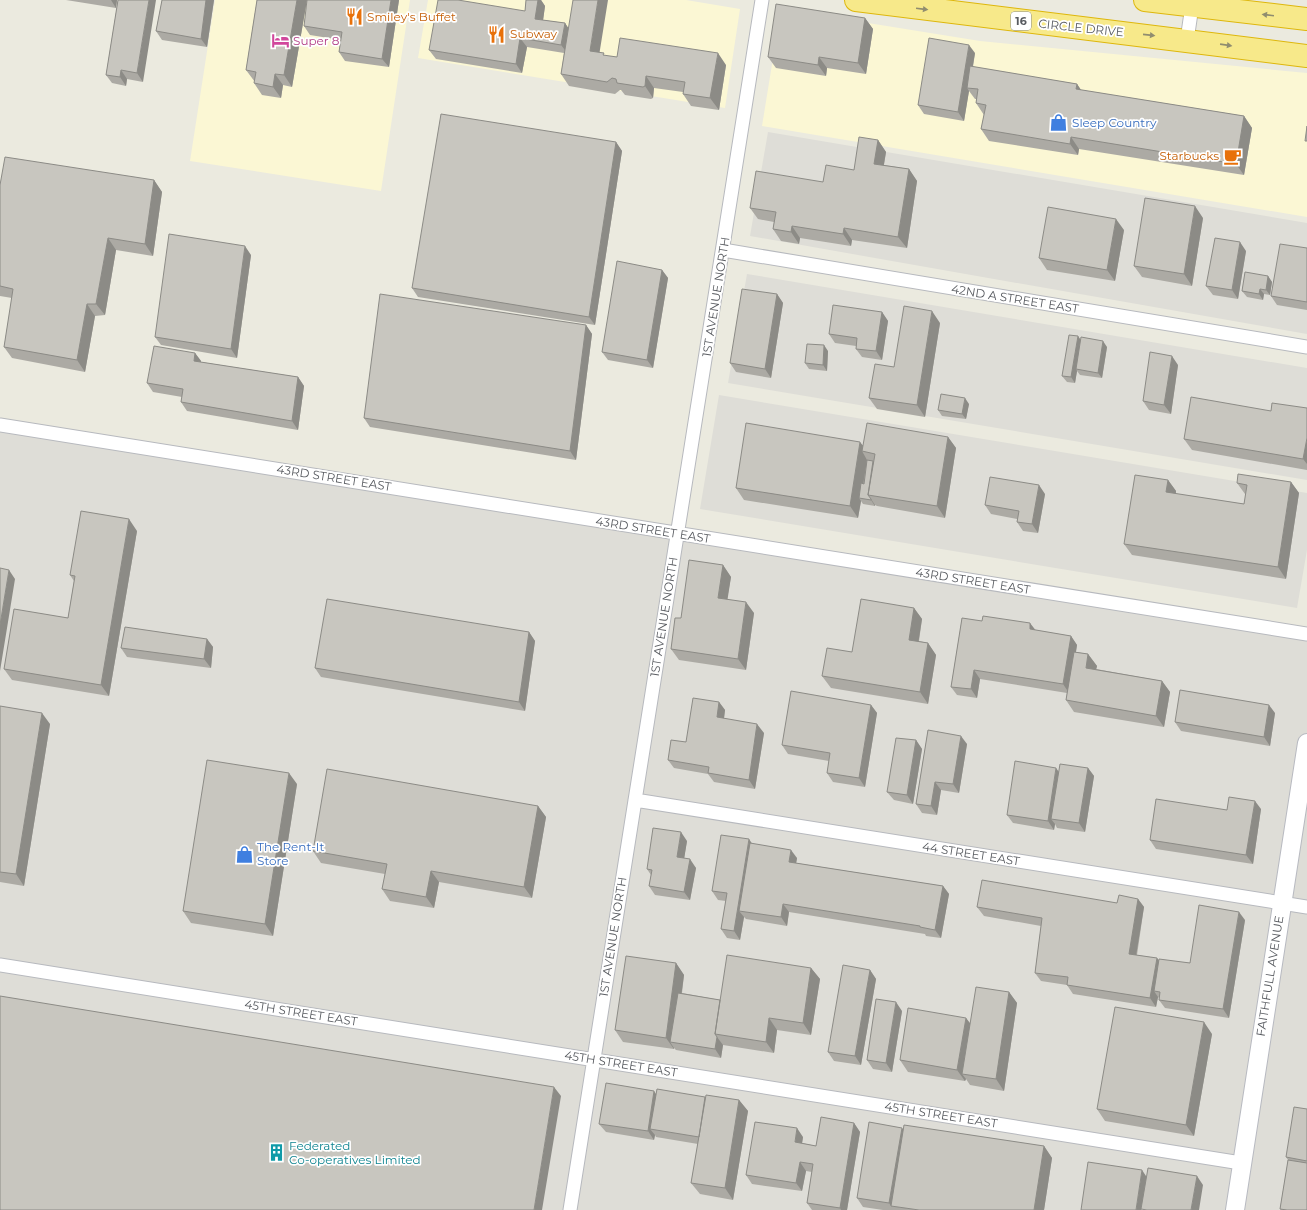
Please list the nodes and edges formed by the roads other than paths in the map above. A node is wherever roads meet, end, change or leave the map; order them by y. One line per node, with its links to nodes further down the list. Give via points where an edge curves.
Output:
1 (762, 0): 8 (street, 1ST AVENUE NORTH)
2 (856, 0): 6 (highway, CIRCLE DRIVE / 16, one-way to 6)
3 (1145, 0): 4 (highway)
4 (1192, 3): 5 (highway, one-way to 4); 6 (street)
5 (1307, 19)
6 (1187, 40): 7 (highway, CIRCLE DRIVE / 16, one-way to 7)
7 (1307, 56)
8 (723, 250): 9 (street, 42ND A STREET EAST); 11 (street, 1ST AVENUE NORTH)
9 (1307, 348)
10 (0, 425): 11 (street, 43RD STREET EAST)
11 (678, 534): 12 (street, 43RD STREET EAST); 14 (street, 1ST AVENUE NORTH)
12 (1307, 634)
13 (1307, 743): 15 (street, FAITHFULL AVENUE)
14 (635, 800): 15 (street, 44 STREET EAST); 18 (street, 1ST AVENUE NORTH)
15 (1282, 903): 16 (street, 44 STREET EAST); 19 (street, FAITHFULL AVENUE)
16 (1307, 907)
17 (0, 965): 18 (street, 45TH STREET EAST)
18 (594, 1060): 19 (street, 45TH STREET EAST); 20 (street, 1ST AVENUE NORTH)
19 (1241, 1163): 21 (street, FAITHFULL AVENUE)
20 (570, 1210)
21 (1235, 1210)

